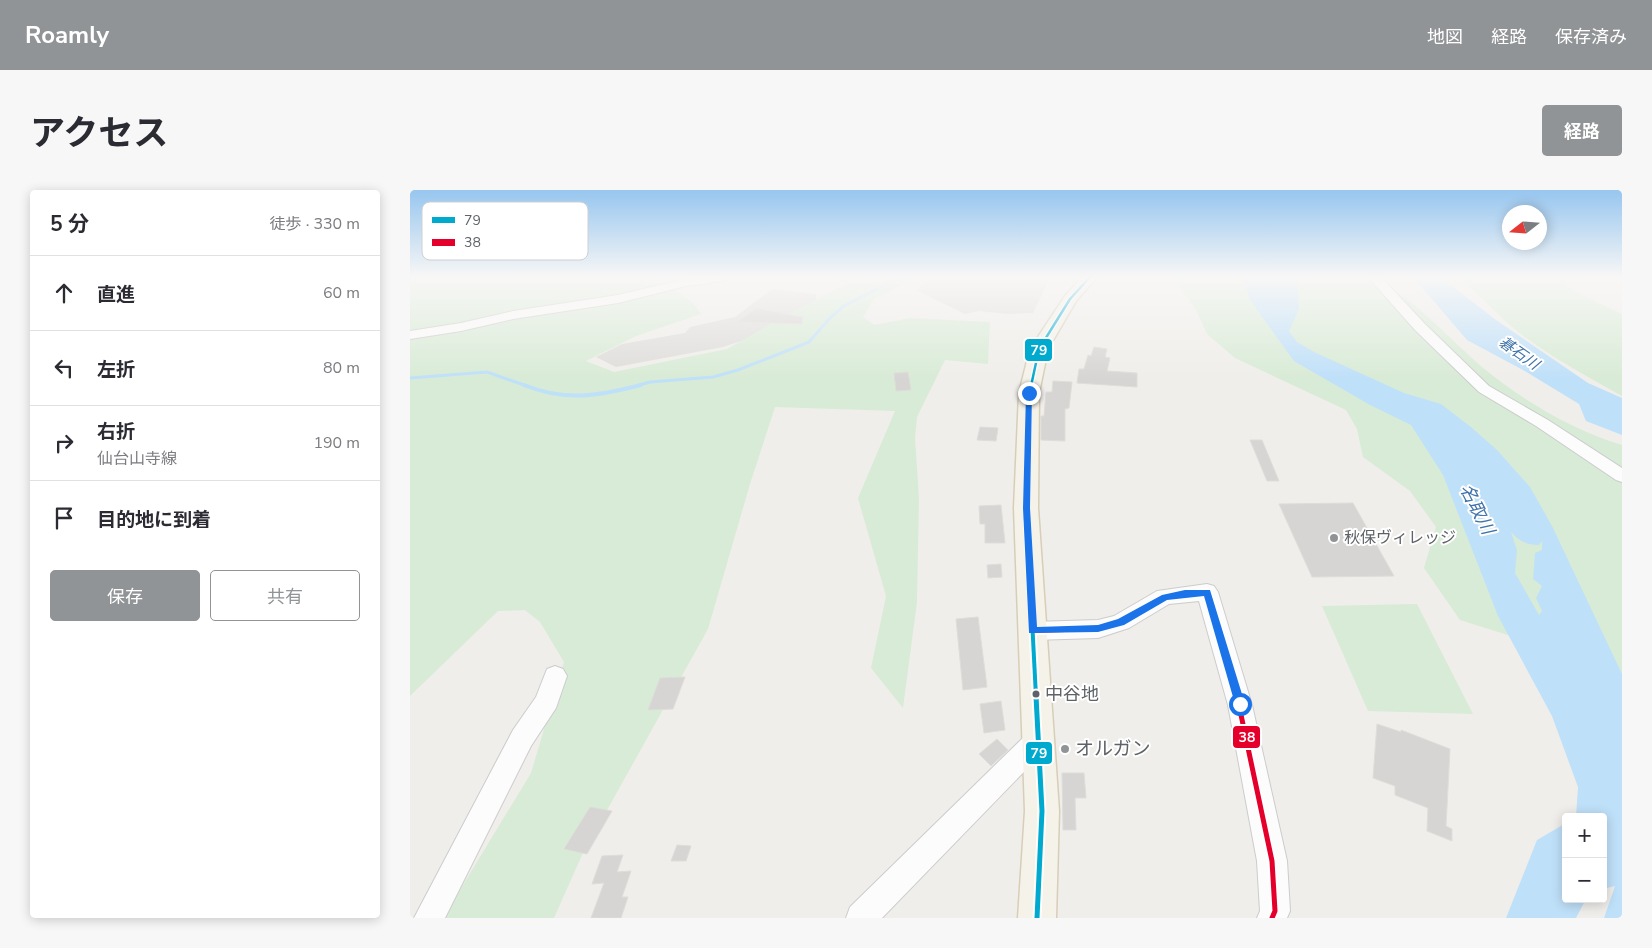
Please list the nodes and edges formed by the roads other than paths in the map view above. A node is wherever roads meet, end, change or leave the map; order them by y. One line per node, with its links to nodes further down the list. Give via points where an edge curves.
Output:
1 (541, 311): 4 (street)
2 (1063, 311): 6 (main road, via 1039,349 1029,393 1026,508)
3 (1405, 311): 5 (street, via 1484,389)
4 (410, 335)
5 (1622, 476)
6 (1032, 631): 8 (main road); 12 (street, via 1098,629 1121,622 1165,597 1207,592 1240,704 1272,861)
7 (555, 676): 9 (street, via 547,701 522,738)
8 (1040, 738): 10 (street); 11 (main road, via 1042,811)
9 (429, 918)
10 (861, 918)
11 (1037, 918)
12 (1272, 918)

